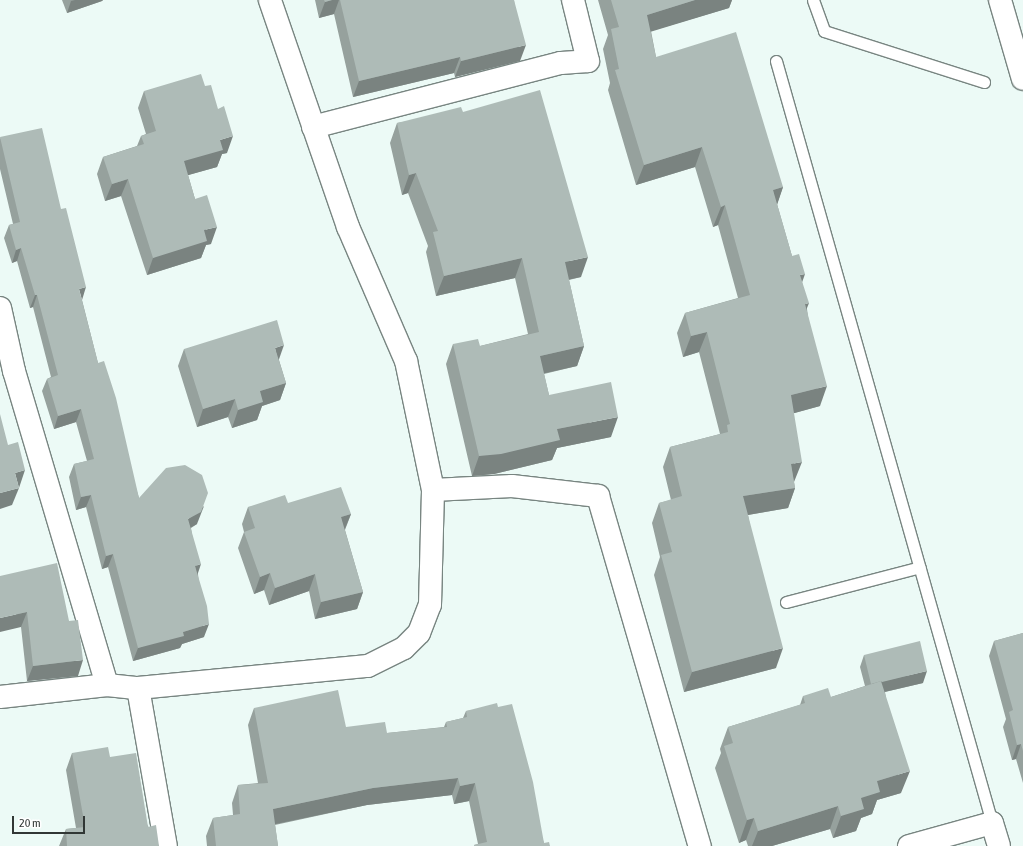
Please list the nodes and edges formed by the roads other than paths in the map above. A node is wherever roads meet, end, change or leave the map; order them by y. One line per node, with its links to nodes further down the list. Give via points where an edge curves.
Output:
1 (270, 0): 8 (main road)
2 (573, 0): 8 (main road, via 588,61 561,63)
3 (813, 0): 7 (lane, via 824,32)
4 (1000, 0): 6 (main road)
5 (776, 61): 12 (lane)
6 (1023, 79)
7 (984, 82)
8 (313, 127): 11 (main road, via 348,227 406,361)
9 (0, 308): 10 (main road)
10 (7, 372): 14 (main road)
11 (433, 490): 15 (main road, via 430,605 419,633 404,648 368,666); 19 (main road, via 512,486 598,496)
12 (920, 567): 13 (lane); 17 (lane)
13 (786, 602)
14 (107, 685): 15 (main road); 16 (main road)
15 (138, 688): 18 (main road)
16 (0, 697)
17 (992, 823): 20 (main road); 21 (main road)
18 (166, 846)
19 (700, 846)
20 (909, 846)
21 (999, 846)

